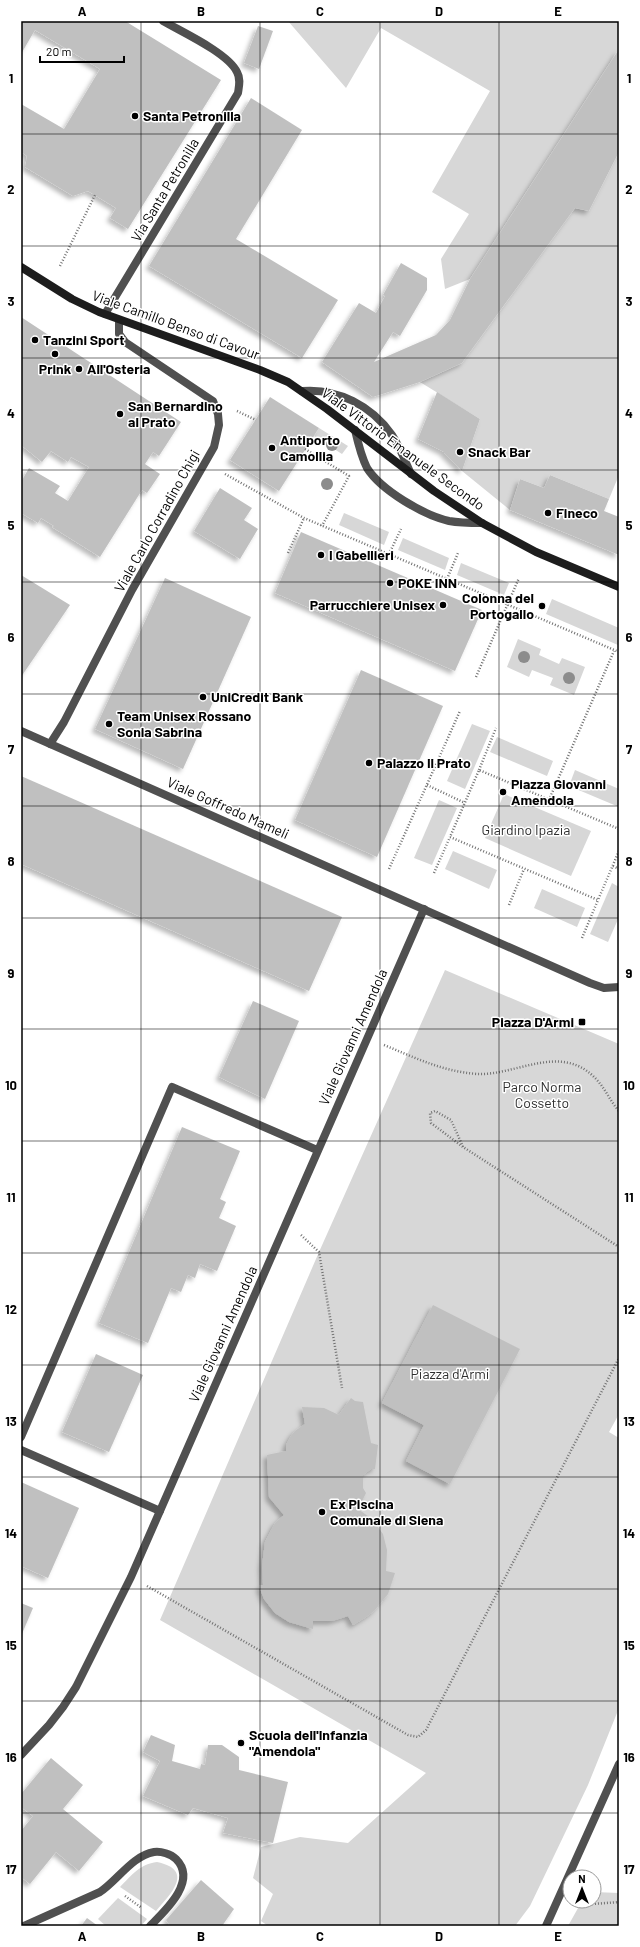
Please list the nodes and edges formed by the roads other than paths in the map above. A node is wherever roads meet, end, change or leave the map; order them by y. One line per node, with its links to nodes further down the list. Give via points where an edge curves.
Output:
1 (163, 21): 3 (street, Via Santa Petronilla, via 229,61 238,73 238,93)
2 (21, 267): 3 (main road, Viale Camillo Benso di Cavour, via 72,299)
3 (105, 314): 4 (main road, Viale Camillo Benso di Cavour)
4 (119, 320): 5 (main road, Viale Camillo Benso di Cavour, via 273,375); 11 (street, Viale Carlo Corradino Chigi, via 119,334 125,342 213,401 218,414 218,435 207,461 147,563)
5 (302, 391): 6 (main road, Viale Vittorio Emanuele Secondo); 7 (street, via 334,393 355,402 371,413 392,434)
6 (355, 430): 7 (main road, Viale Vittorio Emanuele Secondo); 8 (street, via 368,469 389,490 438,518 459,523)
7 (411, 474): 8 (main road, Viale Vittorio Emanuele Secondo)
8 (482, 523): 9 (main road, Viale Vittorio Emanuele Secondo, via 536,552)
9 (619, 587)
10 (21, 731): 11 (street, Viale Goffredo Mameli)
11 (50, 744): 12 (street, Viale Goffredo Mameli)
12 (424, 909): 13 (street, via 590,983 604,988); 14 (street, Viale Giovanni Amendola)
13 (619, 988)
14 (317, 1150): 15 (street, via 172,1088); 17 (street, Viale Giovanni Amendola)
15 (21, 1437)
16 (21, 1450): 17 (street)
17 (160, 1511): 18 (street, Viale Giovanni Amendola, via 131,1577 76,1687 49,1725)
18 (21, 1755)
19 (619, 1764): 22 (street)
20 (24, 1926): 21 (street, via 100,1892 148,1854 162,1852 176,1859 182,1869 183,1883 176,1896)
21 (150, 1926)
22 (546, 1926)

